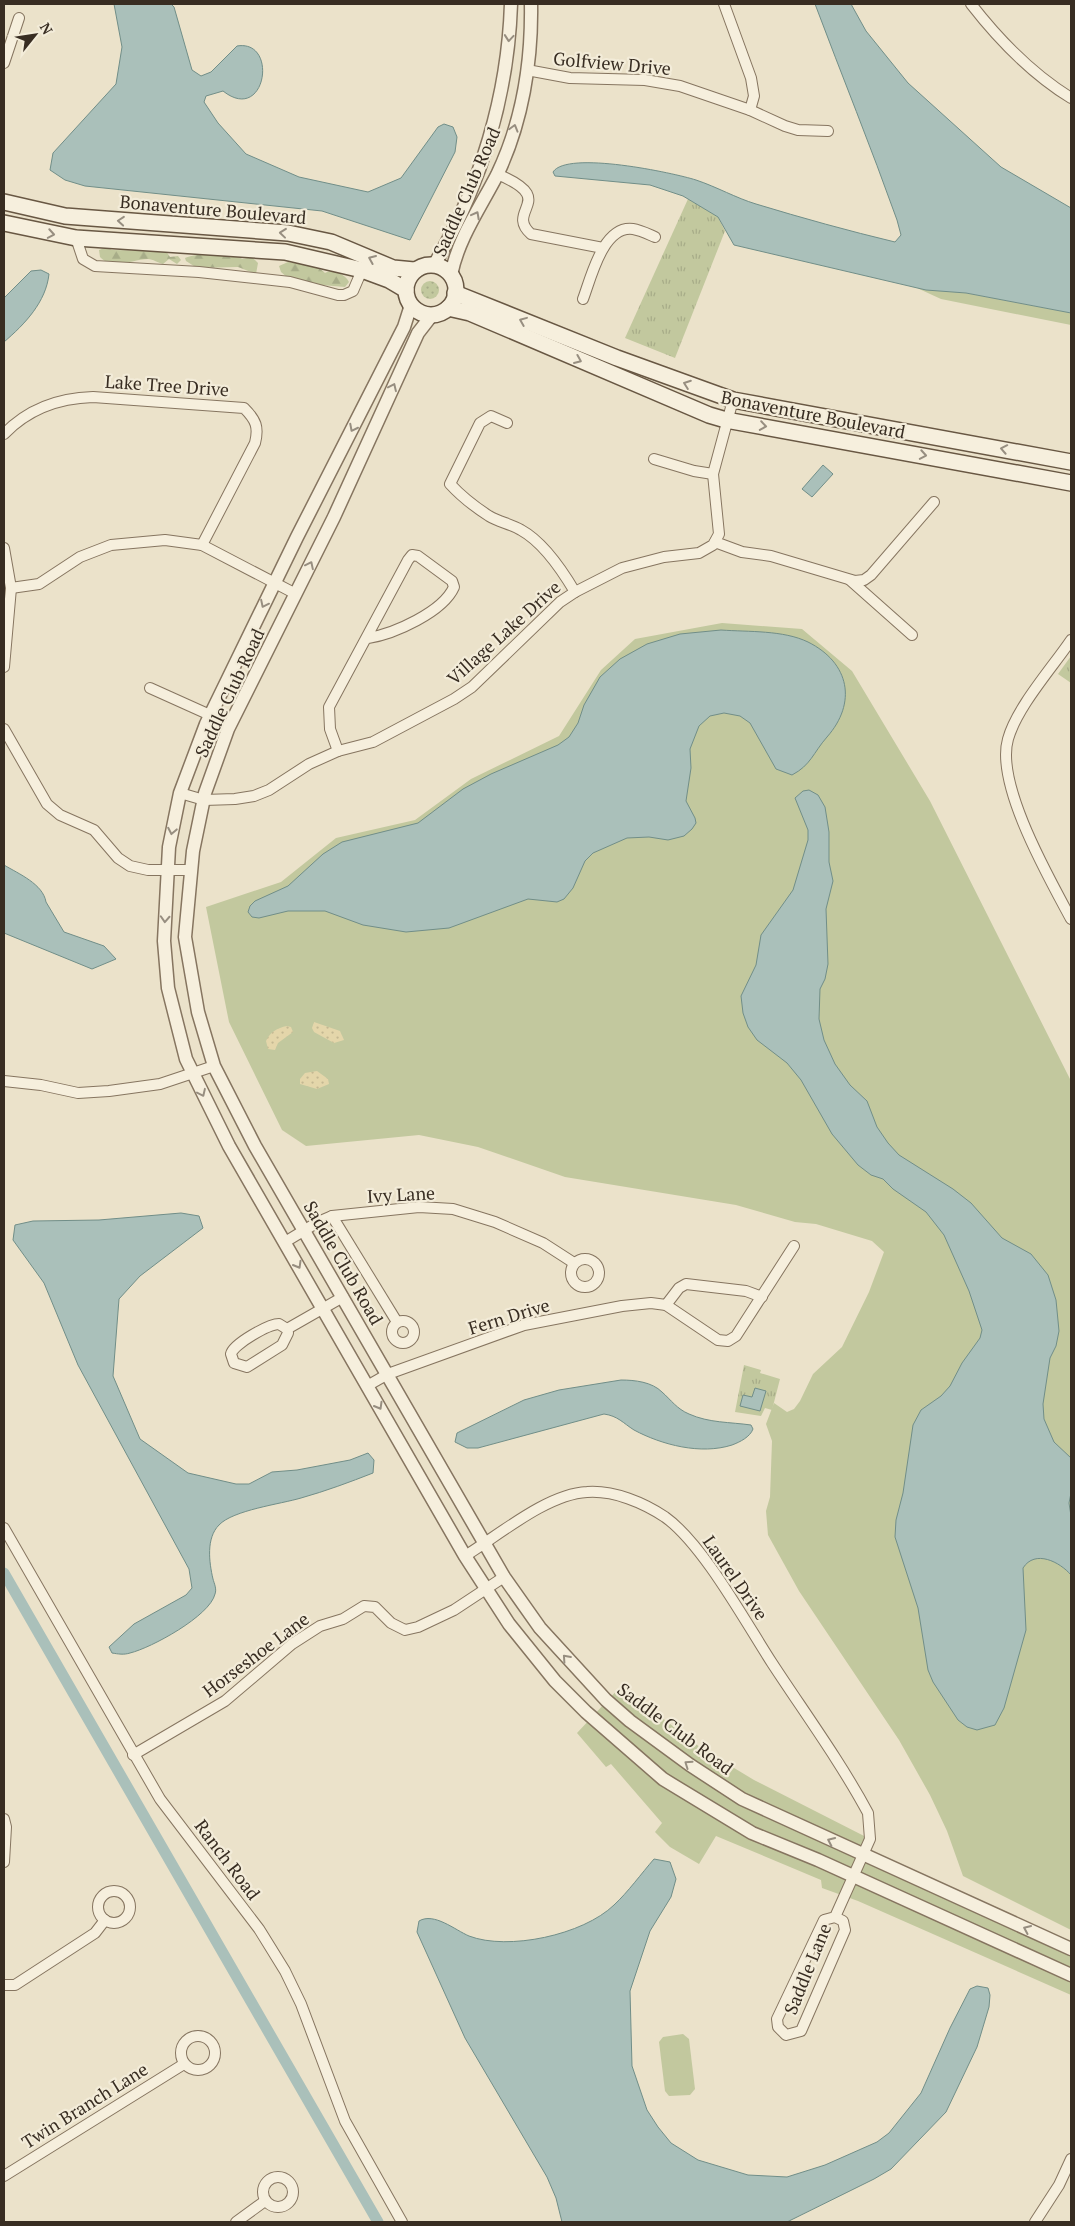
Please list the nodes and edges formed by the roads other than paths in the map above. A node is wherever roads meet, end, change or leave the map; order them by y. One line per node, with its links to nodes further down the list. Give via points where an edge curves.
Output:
1 (511, 4): 8 (street, Saddle Club Road, one-way to 8)
2 (531, 4): 7 (street, Saddle Club Road)
3 (724, 4): 10 (street, via 751,78 754,96)
4 (972, 4): 9 (street, via 1027,64)
5 (19, 18): 6 (street)
6 (4, 63)
7 (527, 70): 8 (street); 10 (street, Golfview Drive, via 570,78 645,80 680,86); 12 (street, Saddle Club Road, one-way to 7, via 508,149)
8 (505, 72): 18 (street, Saddle Club Road, via 496,117 477,177)
9 (1071, 98)
10 (750, 110): 11 (street, Golfview Drive, via 798,130)
11 (828, 132)
12 (497, 174): 17 (street, via 516,182 528,193 523,220 531,234); 21 (street, Saddle Club Road, one-way to 12, via 456,253)
13 (4, 202): 20 (main road, Bonaventure Boulevard, one-way to 13, via 394,268 331,242 288,233 65,216)
14 (4, 223): 16 (main road, Bonaventure Boulevard, one-way to 16)
15 (655, 237): 17 (street, via 628,229 614,234)
16 (76, 238): 19 (main road, Bonaventure Boulevard, via 285,252); 19 (street, via 84,259 95,266 199,272 290,282 338,295 353,291)
17 (603, 248): 24 (street)
18 (434, 265): 20 (main road); 21 (main road)
19 (362, 270): 22 (main road, Bonaventure Boulevard)
20 (414, 270): 22 (main road)
21 (451, 275): 23 (main road)
22 (406, 290): 25 (main road)
23 (456, 293): 26 (main road); 28 (main road, Bonaventure Boulevard, one-way to 23, via 617,358)
24 (583, 299)
25 (411, 305): 27 (main road); 41 (street, Saddle Club Road, one-way to 41, via 404,326)
26 (448, 308): 27 (main road); 29 (main road, Bonaventure Boulevard, one-way to 29, via 470,313)
27 (432, 315): 44 (street, Saddle Club Road, one-way to 27, via 418,333)
28 (733, 400): 29 (street); 33 (main road, Bonaventure Boulevard, one-way to 28)
29 (726, 420): 34 (street); 35 (main road, Bonaventure Boulevard, one-way to 35)
30 (507, 423): 43 (street, via 491,416 480,423 450,484 490,516 522,530 535,540)
31 (4, 434): 38 (street, Lake Tree Drive, via 45,405 72,398 244,408 254,418 258,430 255,444)
32 (654, 459): 34 (street, via 694,472)
33 (1071, 462)
34 (713, 474): 37 (street, via 720,526)
35 (1071, 483)
36 (934, 502): 40 (street, via 871,575 860,581)
37 (715, 542): 40 (street); 43 (street, Village Lake Drive, via 699,553 664,557 622,568)
38 (202, 545): 41 (street); 42 (street, via 165,540 111,545 80,557 39,584)
39 (4, 548): 42 (street)
40 (850, 580): 45 (street)
41 (274, 583): 44 (street); 50 (street, Saddle Club Road, one-way to 50)
42 (11, 588): 48 (street)
43 (575, 592): 52 (street, Village Lake Drive, via 560,602 483,677 454,699 373,742)
44 (296, 594): 54 (street, Saddle Club Road, via 228,729)
45 (912, 635)
46 (368, 638): 46 (street, via 412,555 452,581 452,593 423,616 400,629); 52 (street, via 329,708 330,730)
47 (1071, 640): 57 (street, via 1017,718 1004,755 1014,799)
48 (4, 667)
49 (150, 688): 50 (street, Saddle Club Road)
50 (210, 715): 53 (street, Saddle Club Road)
51 (4, 729): 55 (street, via 47,804 60,815 94,830 118,858 130,866)
52 (338, 751): 54 (street, Village Lake Drive, via 254,796)
53 (180, 793): 54 (street, Village Lake Drive); 55 (street, Saddle Club Road, one-way to 55, via 169,847)
54 (204, 800): 56 (street, Saddle Club Road)
55 (168, 870): 56 (street); 59 (street, Saddle Club Road, one-way to 59, via 164,941 168,988 178,1034)
56 (191, 870): 58 (street, Saddle Club Road, via 185,937 198,1012)
57 (1071, 919)
58 (214, 1066): 59 (street); 62 (street, Saddle Club Road, via 255,1146)
59 (192, 1073): 60 (street, via 160,1084 78,1093); 63 (street, Saddle Club Road, one-way to 63, via 229,1146)
60 (4, 1081)
61 (332, 1216): 62 (street, Ivy Lane); 65 (street, Ivy Lane, via 419,1207 453,1209 495,1222 543,1243); 70 (street)
62 (304, 1230): 63 (street, Ivy Lane); 66 (street, Saddle Club Road)
63 (285, 1242): 69 (street, Saddle Club Road, one-way to 69)
64 (794, 1246): 67 (street)
65 (574, 1263)
66 (343, 1296): 69 (street); 72 (street, Saddle Club Road)
67 (762, 1297): 68 (street, via 746,1291 686,1284); 68 (street, via 736,1336 728,1341 718,1340)
68 (666, 1305): 72 (street, Fern Drive, via 622,1306 524,1325)
69 (322, 1308): 71 (street); 73 (street, Saddle Club Road)
70 (397, 1322)
71 (287, 1329): 71 (street, via 279,1324 271,1325 234,1347 231,1358 238,1366 250,1366 282,1346 287,1338)
72 (388, 1374): 73 (street, Fern Drive); 75 (street, Saddle Club Road)
73 (367, 1386): 76 (street, Saddle Club Road, one-way to 76)
74 (4, 1528): 79 (street, Ranch Road)
75 (484, 1543): 76 (street, Laurel Drive); 77 (street, Saddle Club Road); 81 (street, Laurel Drive, via 562,1497 588,1492 614,1494 642,1504 666,1518 693,1545 727,1593 861,1801 870,1825 870,1839)
76 (464, 1556): 78 (street, Saddle Club Road)
77 (504, 1578): 78 (street, Horseshoe Lane); 81 (street, Saddle Club Road, one-way to 77, via 742,1799 630,1721 606,1700 540,1628)
78 (486, 1590): 79 (street, Horseshoe Lane, via 454,1610 405,1630 391,1623 375,1607 364,1606 320,1626 292,1644 225,1701); 83 (street, Saddle Club Road, via 530,1653 555,1681 663,1779 752,1833)
79 (133, 1755): 94 (street, Ranch Road, via 160,1799 259,1929 286,1970 345,2122)
80 (4, 1819): 82 (street)
81 (863, 1855): 83 (street, Saddle Lane); 86 (street, Saddle Club Road, one-way to 81)
82 (4, 1862)
83 (854, 1876): 84 (street, Saddle Lane); 87 (street, Saddle Club Road)
84 (835, 1917): 84 (street, Saddle Lane, via 824,1920 777,2019 778,2027 786,2035 801,2031 845,1930 843,1921)
85 (105, 1920): 88 (street, via 95,1933 15,1985)
86 (1071, 1949)
87 (1071, 1975)
88 (4, 1985)
89 (184, 2064): 91 (street, Twin Branch Lane)
90 (1071, 2159): 95 (street)
91 (4, 2176)
92 (265, 2200): 93 (street)
93 (236, 2222)
94 (402, 2222)
95 (1035, 2222)

